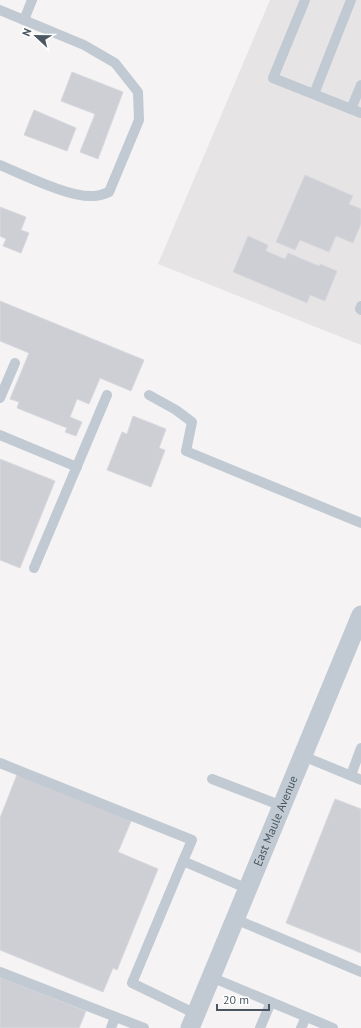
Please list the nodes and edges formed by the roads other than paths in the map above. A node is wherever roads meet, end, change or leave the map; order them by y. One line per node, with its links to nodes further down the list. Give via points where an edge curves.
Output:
1 (32, 0): 5 (lane)
2 (305, 0): 7 (lane, via 273,78)
3 (351, 0): 7 (lane)
4 (0, 10): 5 (lane)
5 (24, 20): 9 (lane, via 84,45 115,63 138,92 139,120 109,192 95,197 64,191)
6 (361, 85): 8 (lane)
7 (314, 94): 8 (lane)
8 (356, 111)
9 (0, 165)
10 (361, 306): 11 (lane)
11 (361, 310)
12 (15, 363): 15 (lane)
13 (107, 395): 17 (lane)
14 (149, 395): 18 (lane, via 192,422 186,451)
15 (0, 398)
16 (0, 435): 17 (lane)
17 (76, 467): 19 (lane)
18 (361, 523)
19 (34, 568)
20 (361, 615): 22 (street, East Maule Avenue)
21 (361, 748): 24 (lane)
22 (303, 756): 24 (lane); 27 (street, East Maule Avenue)
23 (0, 763): 28 (lane, via 192,840)
24 (351, 775): 26 (lane)
25 (212, 779): 27 (lane)
26 (361, 780)
27 (282, 806): 29 (street, East Maule Avenue)
28 (183, 861): 29 (lane); 37 (lane, via 132,983)
29 (248, 889): 30 (street, East Maule Avenue)
30 (235, 919): 32 (lane); 33 (street, East Maule Avenue)
31 (0, 972): 35 (lane)
32 (361, 972)
33 (211, 977): 34 (lane); 37 (street, East Maule Avenue)
34 (271, 1002): 36 (lane); 40 (lane)
35 (115, 1017): 38 (lane); 39 (lane)
36 (306, 1017): 41 (lane); 42 (lane)
37 (193, 1021)
38 (111, 1028)
39 (144, 1028)
40 (260, 1028)
41 (301, 1028)
42 (333, 1028)

